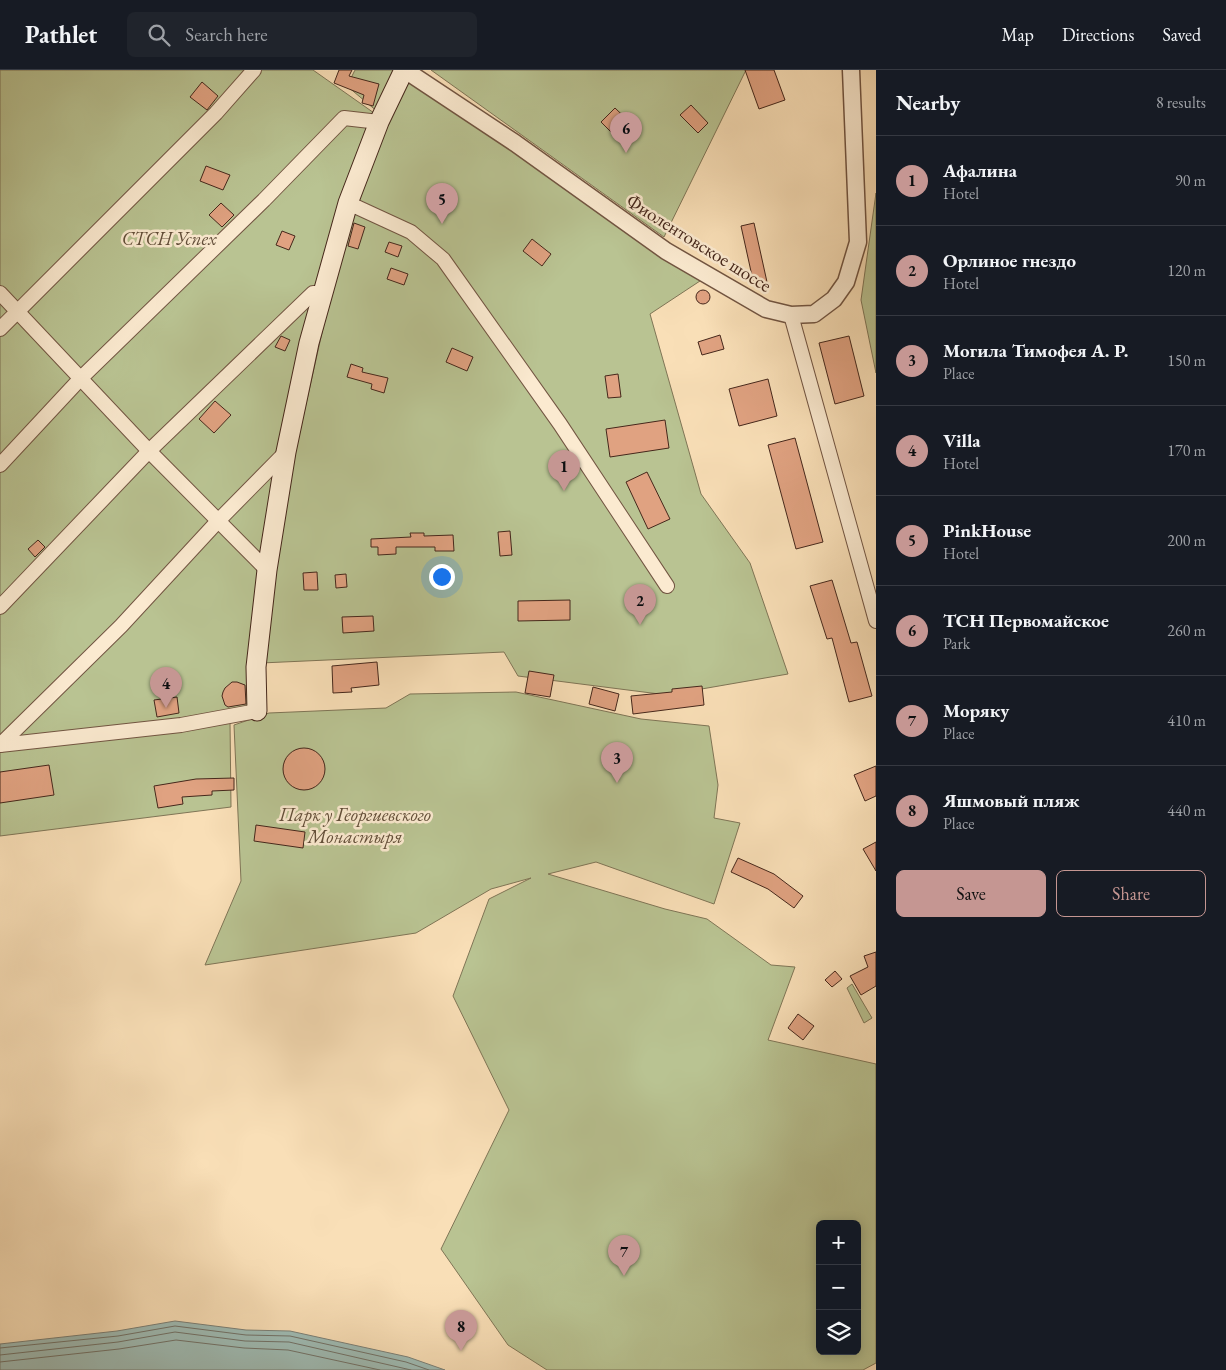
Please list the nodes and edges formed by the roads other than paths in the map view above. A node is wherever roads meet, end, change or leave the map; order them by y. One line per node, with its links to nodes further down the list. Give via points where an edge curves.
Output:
1 (254, 70): 8 (street, via 216,113)
2 (404, 70): 4 (main road); 9 (street, Фиолентовское шоссе, via 515,143 666,251 766,309)
3 (851, 70): 9 (street, Фиолентовское шоссе, via 858,242 846,282 834,299 814,314)
4 (379, 122): 5 (main road); 11 (street, via 344,118)
5 (348, 203): 6 (main road); 17 (street, via 411,232 443,259 554,416)
6 (323, 292): 12 (street, via 313,293); 13 (main road)
7 (0, 293): 8 (street)
8 (18, 311): 10 (street); 11 (street)
9 (792, 315): 19 (street)
10 (0, 328)
11 (81, 378): 12 (street); 14 (street)
12 (149, 451): 15 (street); 18 (street)
13 (286, 452): 15 (street); 16 (main road)
14 (0, 465)
15 (218, 521): 16 (street); 21 (street, via 121,626)
16 (267, 570): 20 (main road, via 256,667)
17 (667, 586)
18 (0, 608)
19 (876, 621)
20 (257, 711): 21 (street, via 181,725)
21 (0, 745)

